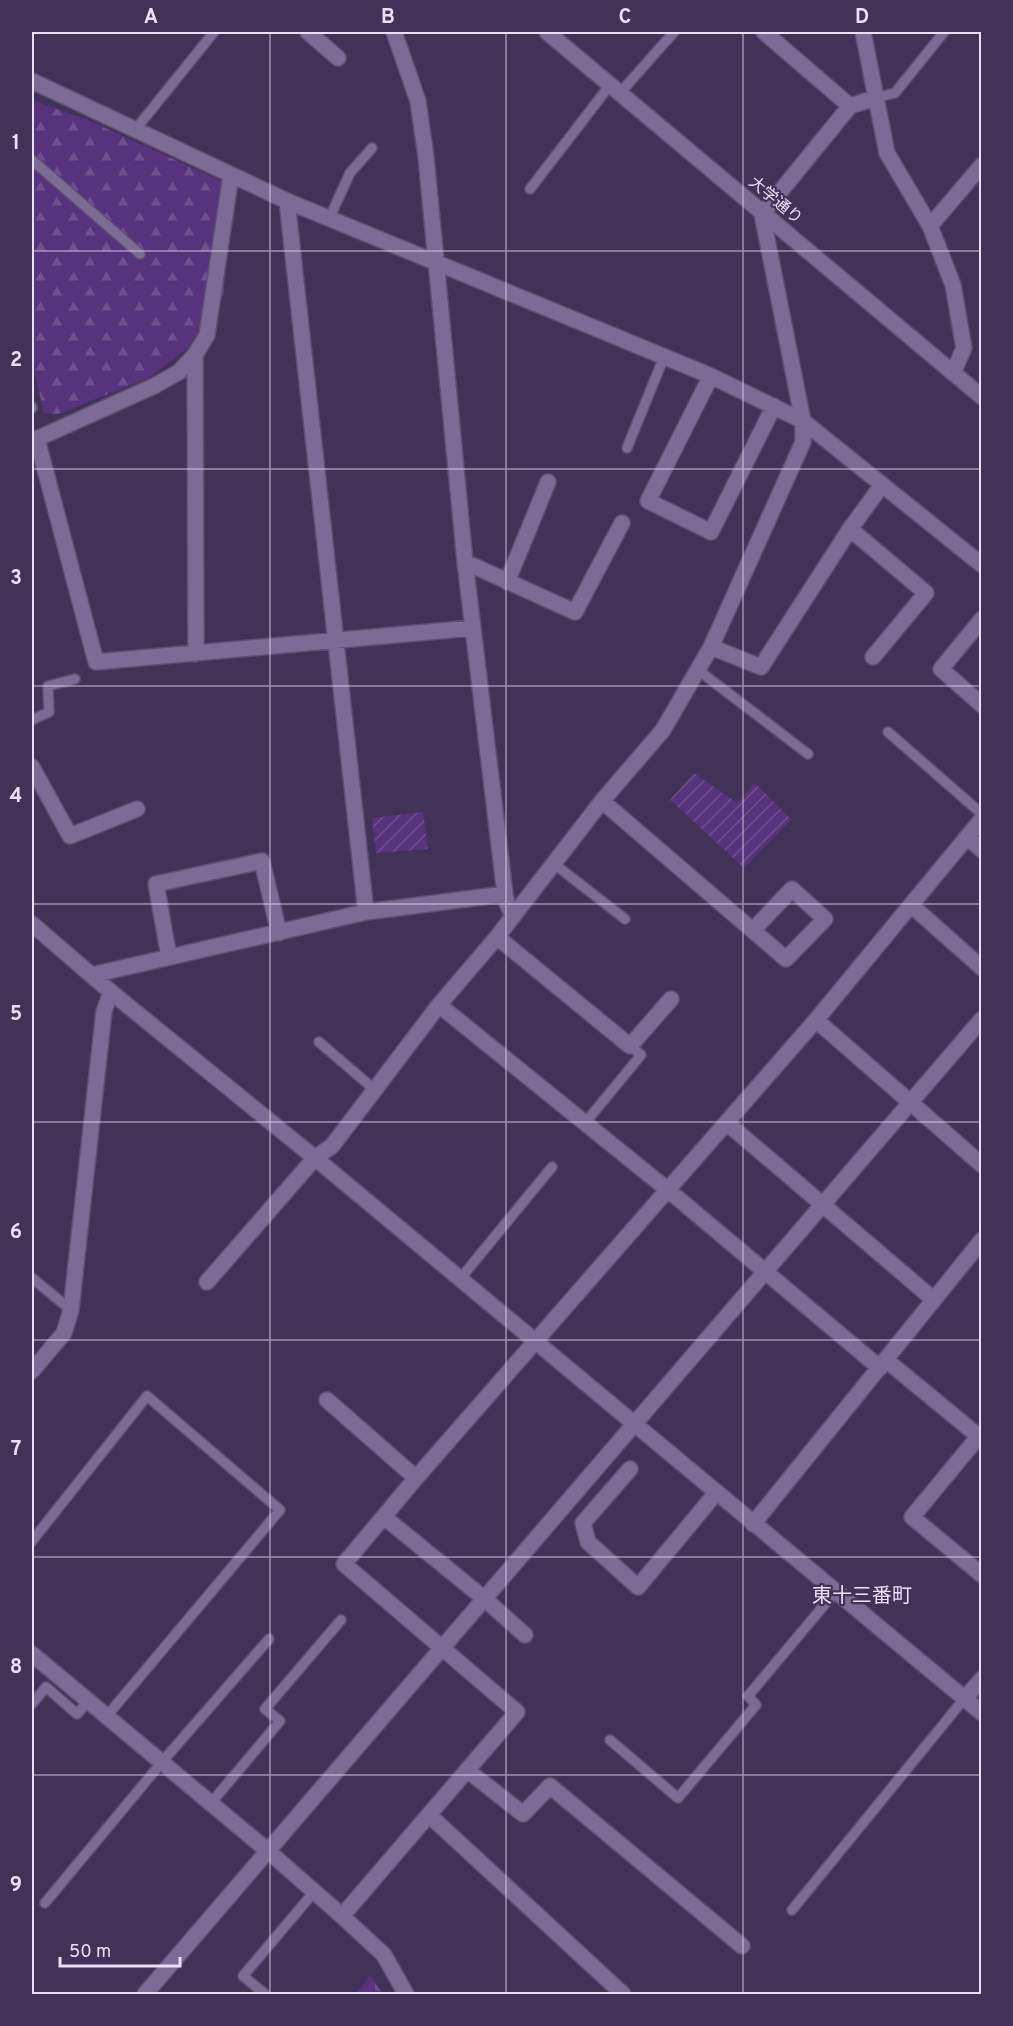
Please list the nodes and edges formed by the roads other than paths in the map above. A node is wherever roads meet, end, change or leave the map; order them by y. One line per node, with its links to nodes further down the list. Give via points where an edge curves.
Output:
1 (213, 32): 14 (lane)
2 (308, 32): 9 (street)
3 (394, 32): 25 (street, via 418,101)
4 (547, 32): 11 (street, 大学通り)
5 (674, 32): 11 (lane)
6 (764, 32): 13 (street)
7 (863, 32): 12 (street)
8 (944, 32): 12 (lane, via 895,93)
9 (338, 58)
10 (32, 81): 14 (street)
11 (615, 89): 19 (lane); 21 (street, 大学通り)
12 (875, 98): 13 (street); 23 (street, via 887,153)
13 (850, 106): 21 (street)
14 (135, 130): 18 (street)
15 (372, 148): 22 (lane, via 350,173)
16 (32, 160): 24 (lane)
17 (981, 165): 23 (street)
18 (231, 175): 20 (street); 26 (street, via 207,335)
19 (530, 189)
20 (287, 201): 22 (street); 44 (street)
21 (762, 214): 28 (street, 大学通り); 32 (street)
22 (329, 219): 25 (street)
23 (930, 226): 28 (street, via 953,285 964,348)
24 (140, 254)
25 (435, 263): 27 (street); 39 (street)
26 (195, 354): 33 (street, via 179,372 154,386); 46 (street)
27 (664, 357): 29 (street); 34 (lane)
28 (953, 373): 30 (street, 大学通り)
29 (711, 376): 31 (street); 31 (street, via 648,501 711,532)
30 (981, 397)
31 (774, 406): 32 (street)
32 (803, 421): 36 (street); 45 (street, via 803,442)
33 (34, 440): 46 (street, via 96,662)
34 (627, 448)
35 (548, 482): 41 (street)
36 (882, 485): 38 (street); 40 (street)
37 (622, 523): 41 (street, via 575,612)
38 (850, 529): 45 (street, via 761,667); 47 (street, via 926,593)
39 (465, 562): 41 (street); 43 (street)
40 (981, 565)
41 (507, 582)
42 (981, 620): 50 (street, via 941,669)
43 (472, 628): 44 (street); 61 (street)
44 (336, 642): 46 (street); 63 (street)
45 (711, 647): 48 (street)
46 (195, 654)
47 (873, 657)
48 (698, 670): 53 (lane); 55 (street, via 663,730)
49 (75, 679): 51 (lane, via 48,686 49,712)
50 (981, 705)
51 (32, 720)
52 (888, 732): 57 (lane)
53 (808, 754)
54 (32, 767): 56 (street, via 70,836)
55 (602, 801): 60 (street); 67 (street)
56 (137, 809)
57 (981, 816): 58 (street)
58 (967, 837): 59 (street); 62 (street)
59 (981, 850)
60 (553, 863): 64 (street); 65 (lane)
61 (505, 894): 63 (street); 64 (street)
62 (911, 905): 71 (street); 77 (street)
63 (366, 912): 68 (street)
64 (513, 915): 69 (street)
65 (625, 919)
66 (32, 924): 72 (street)
67 (754, 929): 67 (street, via 786,959 825,919 792,889)
68 (279, 933): 70 (street); 70 (street, via 262,861 156,884)
69 (496, 937): 75 (street); 79 (street)
70 (169, 957): 72 (street)
71 (981, 968)
72 (92, 975): 73 (street)
73 (111, 992): 84 (street); 95 (street, via 104,1011)
74 (671, 999): 79 (street)
75 (440, 1005): 80 (street); 82 (street)
76 (981, 1019): 81 (street)
77 (816, 1020): 81 (street); 83 (street)
78 (319, 1042): 80 (lane)
79 (630, 1046): 82 (lane, via 641,1055)
80 (375, 1090): 84 (street, via 332,1146)
81 (910, 1102): 85 (street); 88 (street)
82 (585, 1123): 87 (street)
83 (727, 1123): 87 (street); 88 (street)
84 (315, 1158): 92 (street); 93 (street)
85 (981, 1165)
86 (552, 1167): 92 (lane)
87 (668, 1190): 90 (street); 96 (street)
88 (822, 1204): 90 (street); 94 (street)
89 (981, 1240): 94 (street)
90 (765, 1272): 97 (street); 100 (street)
91 (32, 1278): 95 (lane)
92 (460, 1278): 96 (street)
93 (207, 1282)
94 (933, 1299): 97 (street)
95 (71, 1310): 98 (street, via 64,1333)
96 (536, 1342): 100 (street); 103 (street)
97 (883, 1364): 101 (street); 106 (street)
98 (32, 1371)
99 (327, 1400): 103 (street)
100 (633, 1424): 104 (street); 110 (street)
101 (980, 1438): 108 (street, via 912,1517)
102 (630, 1469): 104 (street, via 583,1523 588,1542 638,1587)
103 (416, 1478): 105 (street)
104 (716, 1493): 106 (street)
105 (384, 1518): 110 (street); 114 (street, via 344,1564)
106 (753, 1524): 109 (street)
107 (32, 1540): 121 (lane, via 147,1396 280,1510)
108 (981, 1575)
109 (836, 1591): 117 (street); 122 (lane, via 748,1696 756,1705 678,1798)
110 (486, 1600): 112 (street); 114 (street)
111 (341, 1620): 125 (lane, via 265,1709 280,1721)
112 (525, 1635)
113 (268, 1639): 123 (lane)
114 (444, 1647): 124 (street, via 517,1712); 127 (street)
115 (32, 1654): 118 (street)
116 (981, 1679): 117 (street)
117 (964, 1699): 120 (street); 130 (lane)
118 (88, 1701): 119 (lane, via 77,1714 46,1687); 121 (street)
119 (32, 1704)
120 (981, 1713)
121 (106, 1717): 123 (street)
122 (610, 1740)
123 (162, 1762): 125 (street); 129 (lane)
124 (467, 1770): 126 (street); 132 (street, via 523,1814 550,1786)
125 (211, 1803): 127 (street)
126 (429, 1815): 131 (street); 136 (street)
127 (268, 1851): 128 (street); 133 (street)
128 (314, 1892): 131 (street); 134 (lane, via 243,1976)
129 (45, 1903)
130 (792, 1910)
131 (342, 1916): 135 (street, via 384,1955)
132 (742, 1946)
133 (146, 1995)
134 (265, 1995)
135 (406, 1995)
136 (624, 1995)

